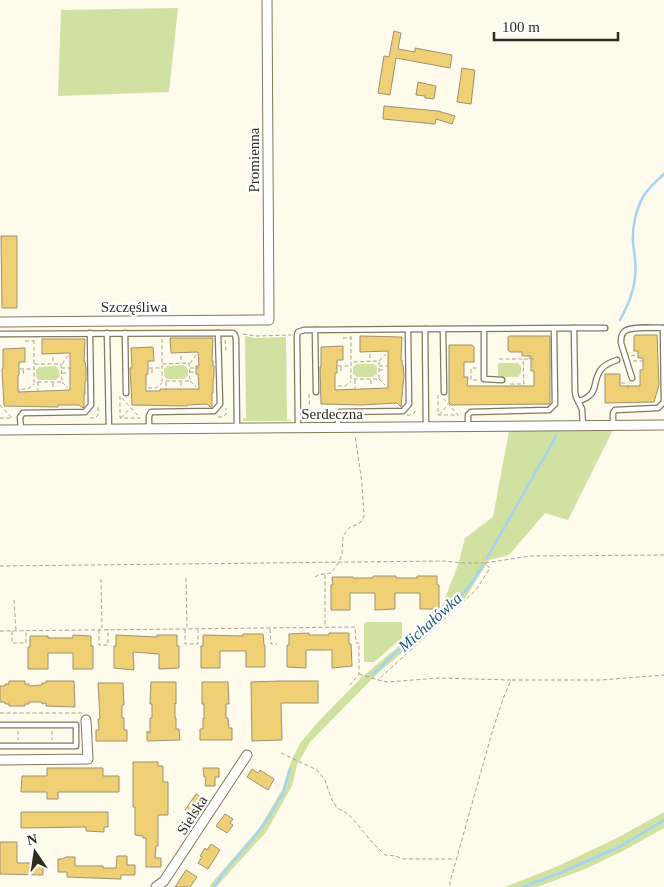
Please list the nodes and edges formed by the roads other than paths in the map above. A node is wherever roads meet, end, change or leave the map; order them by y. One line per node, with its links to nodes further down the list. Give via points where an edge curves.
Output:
1 (267, 0): 2 (street, Promienna)
2 (269, 320): 3 (street, Szczęśliwa)
3 (0, 322)
4 (554, 328): 5 (lane); 9 (lane); 29 (lane, via 555,404 549,410 471,412)
5 (574, 328): 6 (lane); 24 (lane, via 575,392)
6 (605, 328)
7 (663, 328): 19 (lane, via 625,331 621,341); 27 (lane, via 664,402 658,408 615,410)
8 (443, 329): 9 (lane); 12 (lane); 22 (lane)
9 (484, 329): 20 (lane, via 484,380)
10 (315, 330): 11 (lane); 21 (lane); 30 (lane, via 301,331 297,335)
11 (408, 330): 12 (lane); 31 (lane, via 409,404 403,411 344,411 338,416)
12 (425, 330): 28 (lane)
13 (90, 333): 14 (lane); 17 (lane); 35 (lane, via 91,405 85,412 24,413 20,417)
14 (107, 333): 15 (lane); 36 (lane)
15 (125, 333): 16 (lane); 23 (lane)
16 (218, 333): 32 (lane, via 220,404 214,411 151,412); 33 (lane, via 232,332 236,339)
17 (0, 334)
18 (617, 360): 24 (lane, via 602,368 592,394)
19 (632, 378)
20 (502, 380)
21 (316, 392)
22 (444, 392)
23 (126, 393)
24 (578, 401): 26 (lane, via 582,408)
25 (664, 425): 27 (street, Serdeczna)
26 (582, 426): 27 (street, Serdeczna); 29 (street, Serdeczna)
27 (613, 426)
28 (426, 427): 29 (street, Serdeczna); 31 (street, Serdeczna)
29 (468, 427)
30 (298, 428): 31 (street, Serdeczna); 33 (street, Serdeczna)
31 (338, 428)
32 (149, 429): 33 (street, Serdeczna); 36 (street, Serdeczna)
33 (236, 429)
34 (0, 430): 35 (street, Serdeczna)
35 (21, 430): 36 (street, Serdeczna)
36 (109, 430)
37 (85, 716): 41 (street, via 88,759)
38 (0, 725): 39 (lane, via 76,725 76,746)
39 (0, 746)
40 (247, 755): 42 (street, Sielska, via 164,881)
41 (0, 760)
42 (156, 887)

